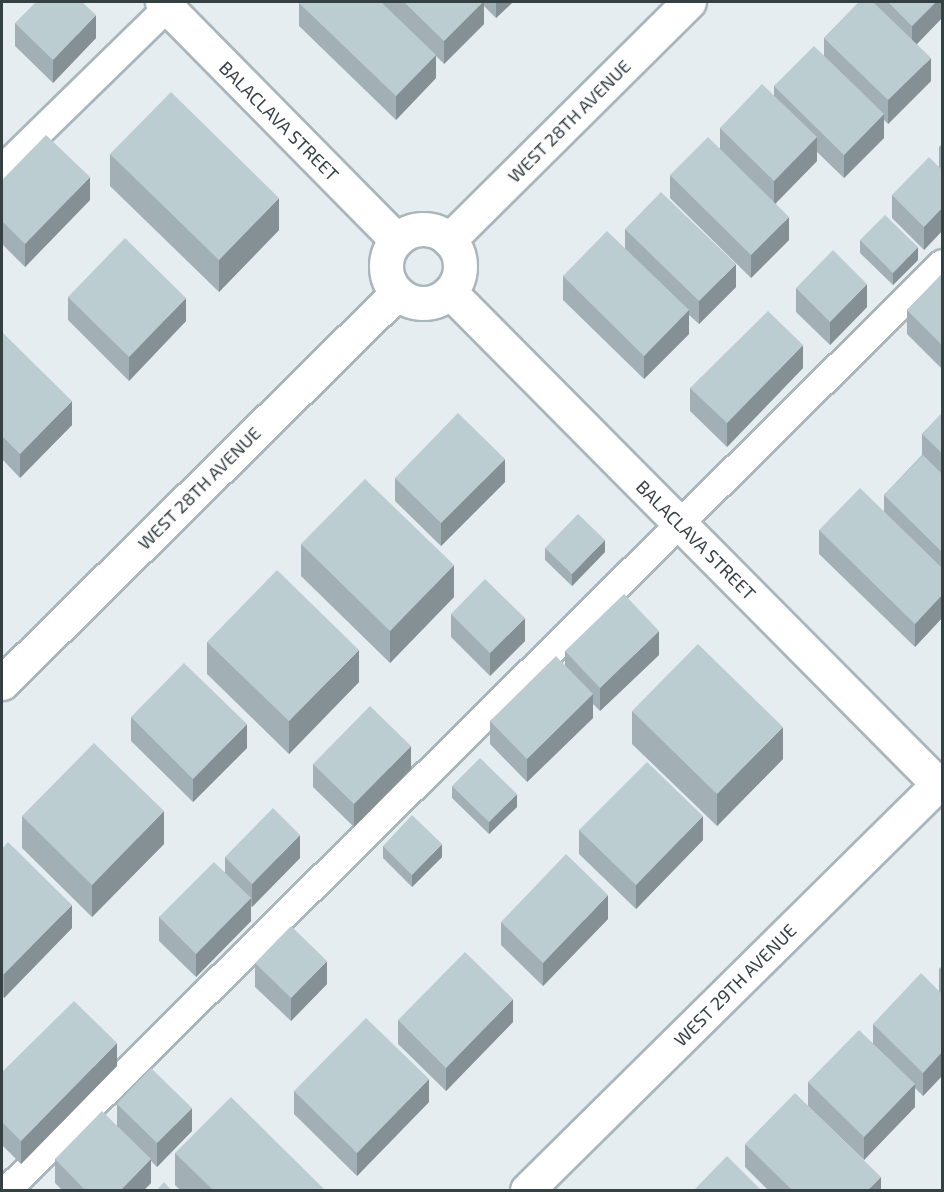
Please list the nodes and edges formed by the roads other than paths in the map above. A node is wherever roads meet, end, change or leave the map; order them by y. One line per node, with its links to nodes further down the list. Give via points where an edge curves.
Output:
1 (690, 2): 5 (street, WEST 28TH AVENUE)
2 (167, 3): 3 (lane); 4 (street, BALACLAVA STREET)
3 (2, 168)
4 (397, 240): 5 (street, via 418,230 429,230); 8 (street, via 390,249 386,272)
5 (449, 240): 7 (street, via 460,272)
6 (942, 263): 9 (lane)
7 (450, 292): 8 (street, via 429,303 406,300); 9 (street, BALACLAVA STREET)
8 (397, 293): 10 (street, WEST 28TH AVENUE)
9 (679, 523): 11 (street, BALACLAVA STREET); 12 (lane)
10 (2, 683)
11 (941, 784): 13 (street, WEST 29TH AVENUE)
12 (6, 1191)
13 (527, 1191)

